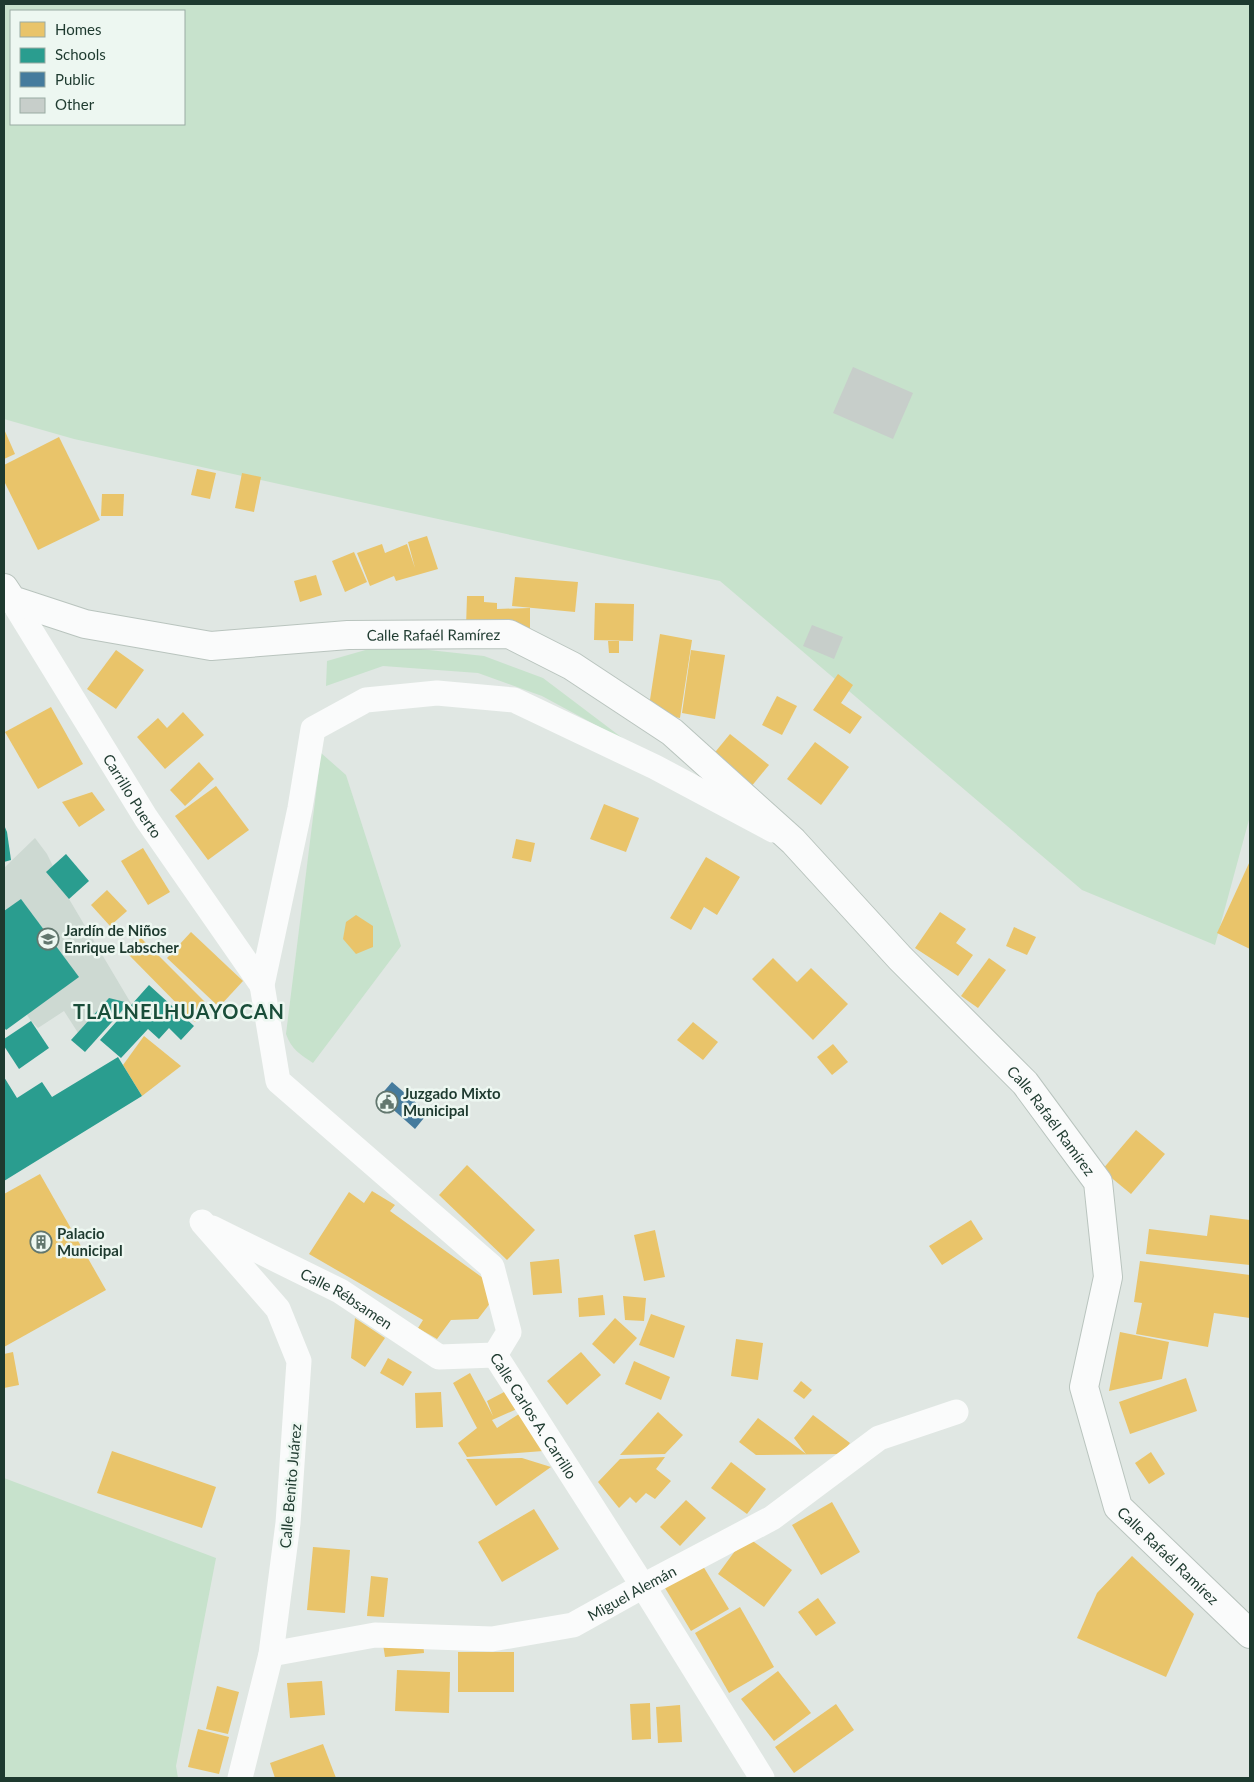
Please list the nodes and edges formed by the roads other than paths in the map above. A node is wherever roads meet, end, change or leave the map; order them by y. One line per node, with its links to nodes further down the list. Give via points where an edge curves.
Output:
1 (8, 594): 2 (main road, Calle Rafaél Ramírez, via 85,624 211,646 348,636 509,634 572,666 672,732); 3 (street, Carrillo Puerto, via 146,818)
2 (793, 841): 3 (street, Calle Rafaél Ramírez, via 655,766 514,700 437,693 366,700 312,729 300,808); 8 (main road, Calle Rafaél Ramírez, via 900,958 1025,1083 1098,1182 1108,1277 1084,1387 1118,1507)
3 (262, 986): 5 (street, Calle Carlos A. Carrillo, via 278,1081 492,1267 509,1332)
4 (202, 1222): 5 (street, Calle Rébsamen, via 340,1291 439,1357); 9 (street, Calle Benito Juárez, via 278,1310 299,1361 288,1523)
5 (495, 1355): 7 (street, Calle Carlos A. Carrillo)
6 (956, 1412): 7 (street, Miguel Alemán, via 879,1438 772,1518)
7 (643, 1586): 9 (street, Miguel Alemán, via 573,1625 492,1639 375,1635); 11 (street, Calle Carlos A. Carrillo)
8 (1250, 1634)
9 (271, 1654): 10 (street, Calle Benito Juárez)
10 (240, 1778)
11 (762, 1778)

